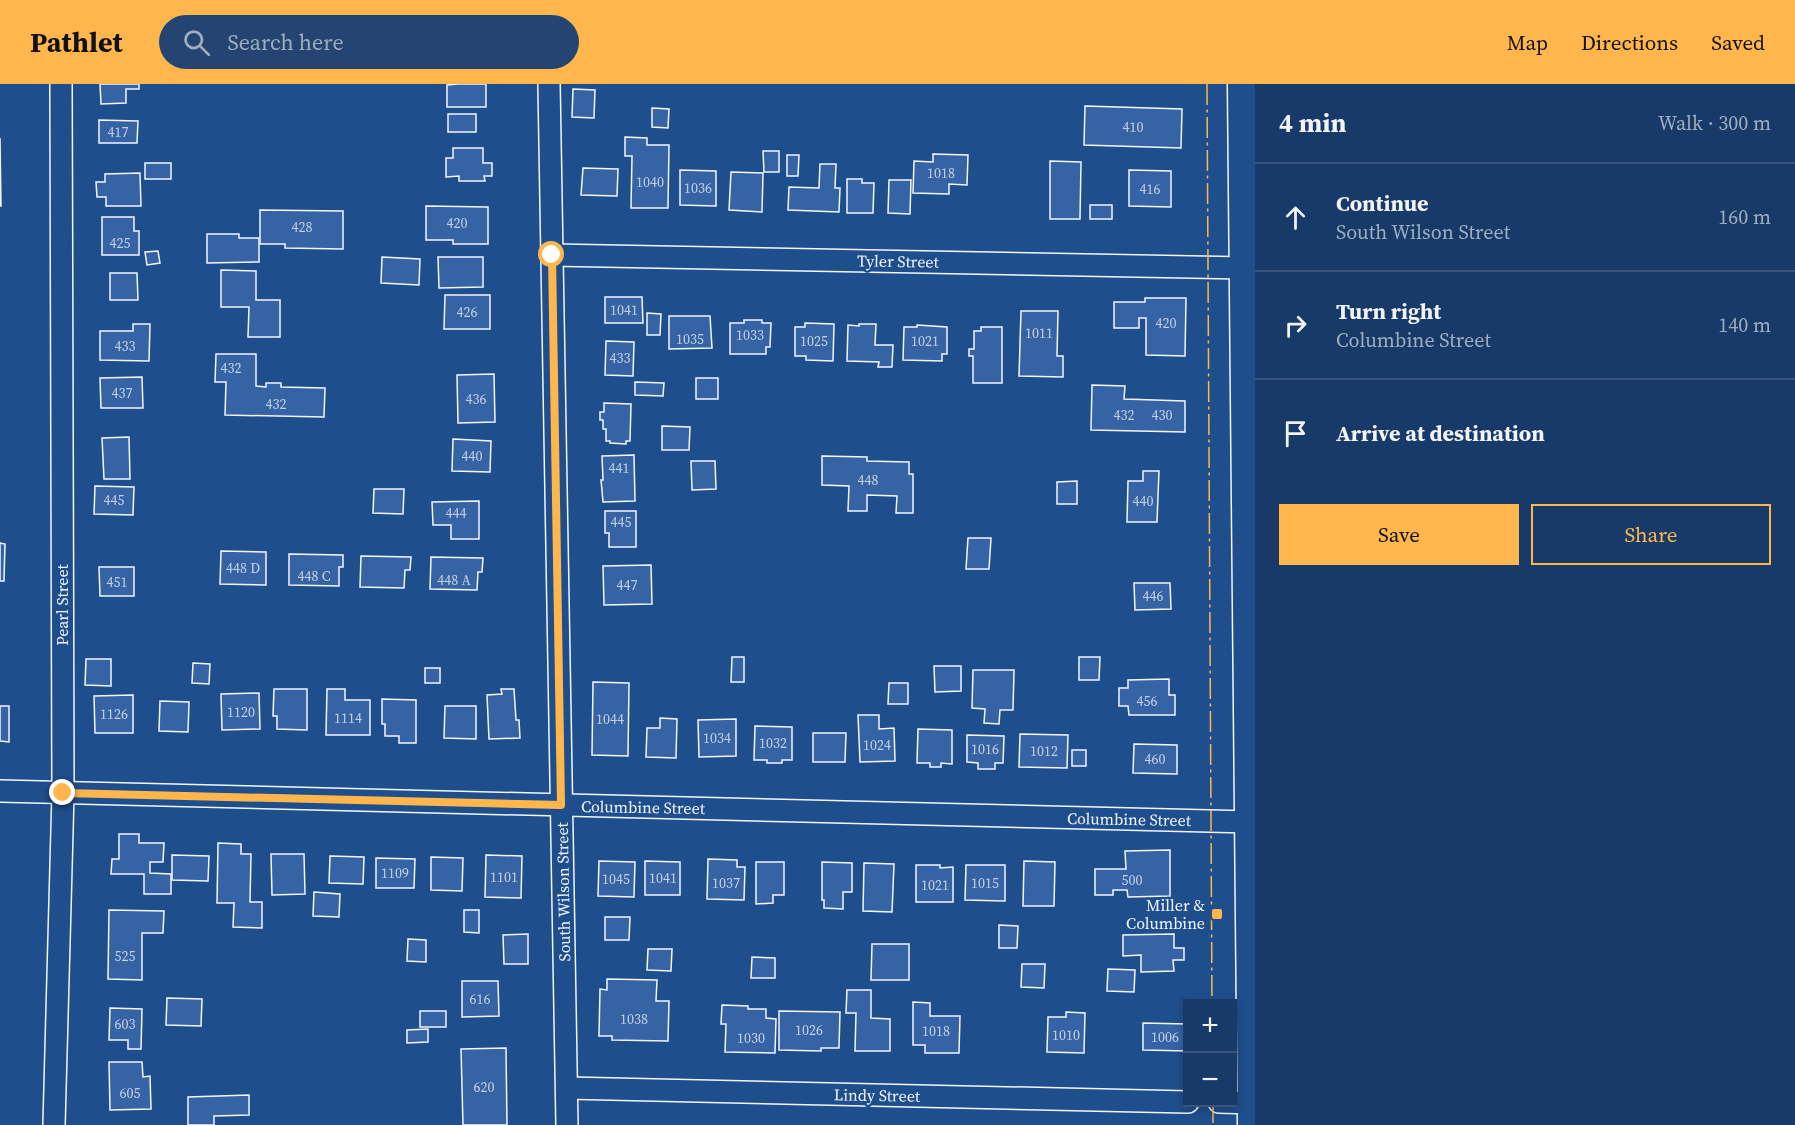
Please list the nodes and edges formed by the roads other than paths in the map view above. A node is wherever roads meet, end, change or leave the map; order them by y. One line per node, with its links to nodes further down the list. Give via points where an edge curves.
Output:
1 (61, 84): 7 (street, Pearl Street)
2 (549, 84): 4 (street, South Wilson Street)
3 (1243, 84): 5 (main road)
4 (552, 255): 5 (street, Tyler Street); 8 (street, South Wilson Street)
5 (1245, 267): 9 (main road)
6 (0, 791): 7 (street, Columbine Street)
7 (63, 793): 8 (street, Columbine Street); 15 (street, Pearl Street)
8 (561, 805): 9 (street, Columbine Street); 11 (street, South Wilson Street)
9 (1250, 822): 10 (main road)
10 (1253, 981): 14 (main road)
11 (567, 1088): 12 (street, Lindy Street); 16 (street, South Wilson Street)
12 (1183, 1102)
13 (1233, 1107): 14 (street)
14 (1253, 1114)
15 (54, 1125)
16 (567, 1125)

